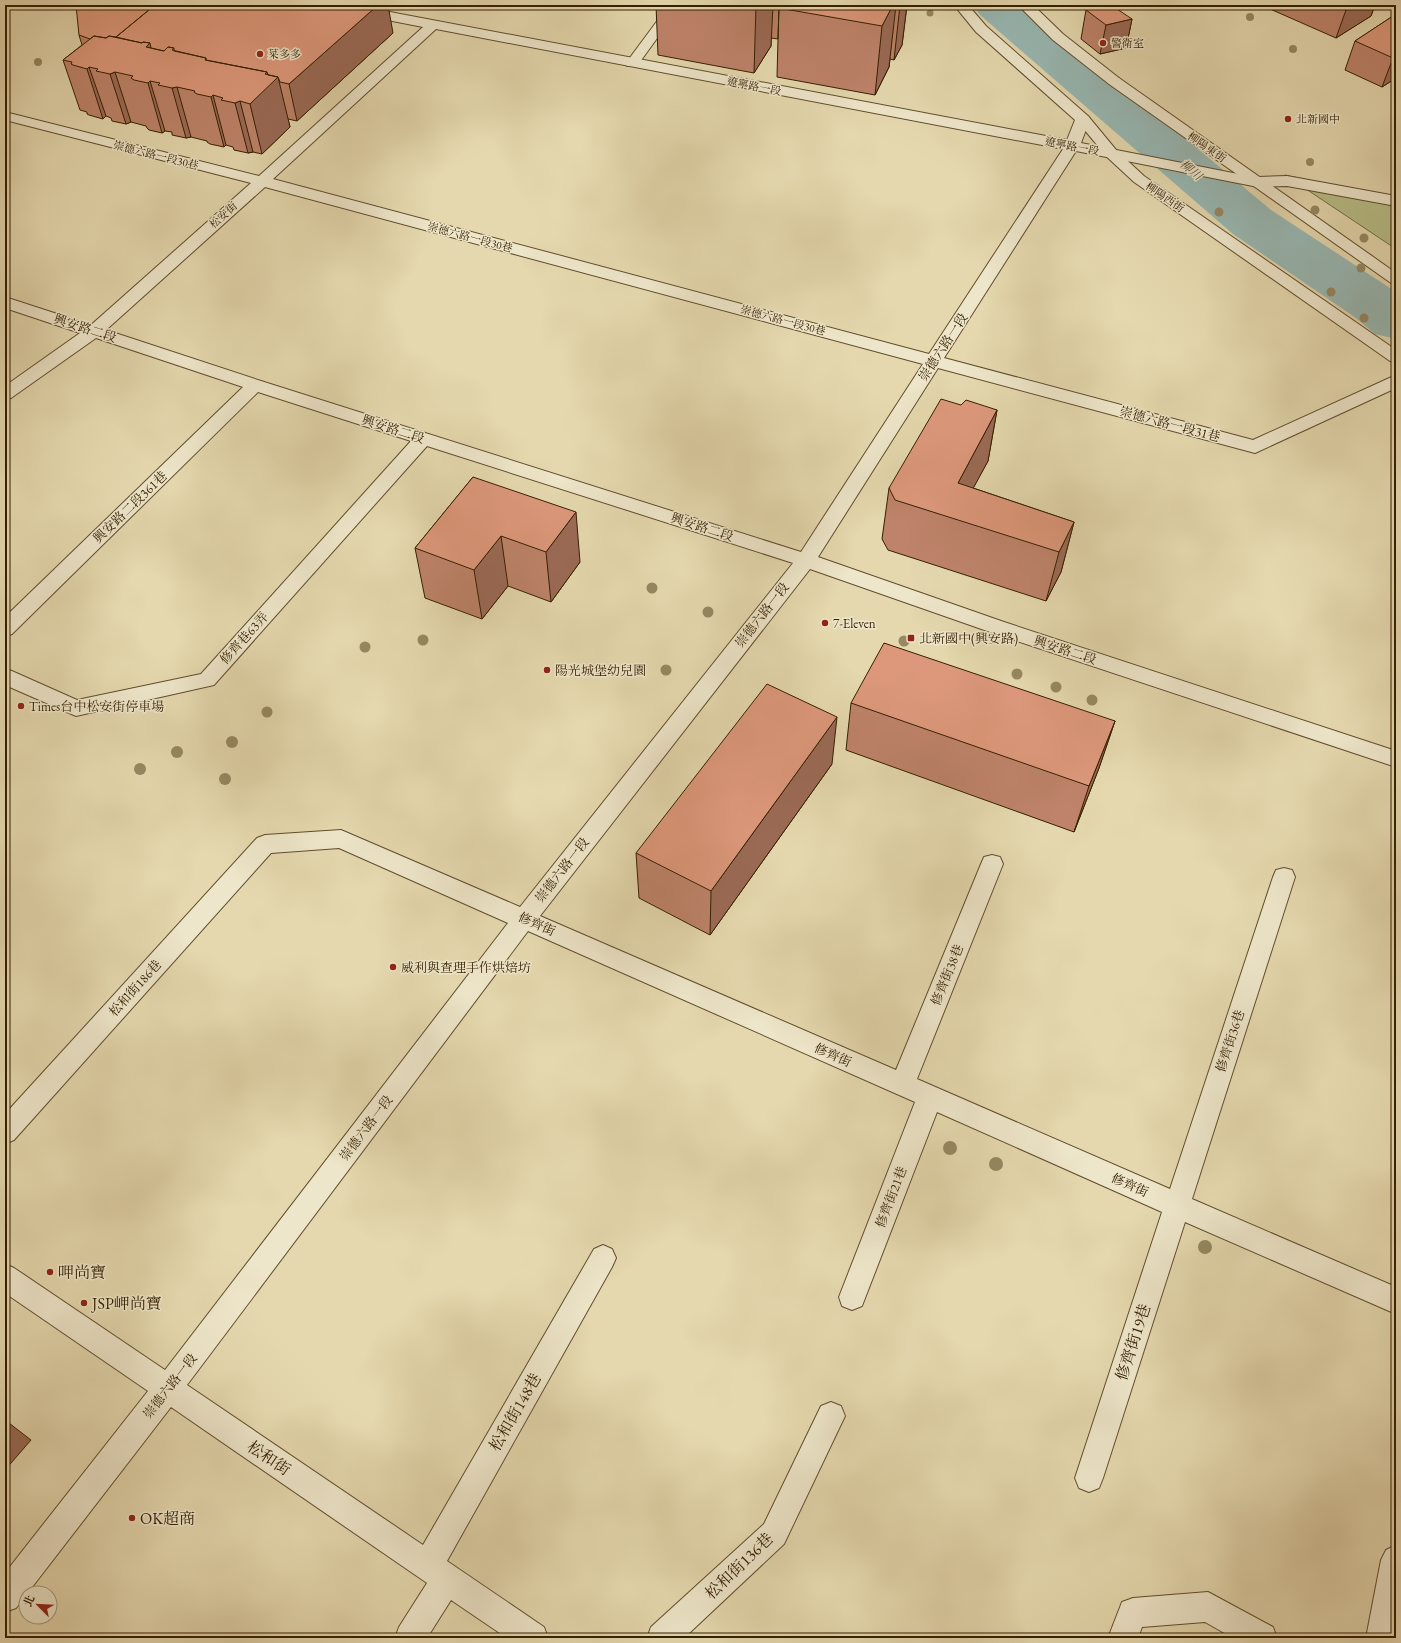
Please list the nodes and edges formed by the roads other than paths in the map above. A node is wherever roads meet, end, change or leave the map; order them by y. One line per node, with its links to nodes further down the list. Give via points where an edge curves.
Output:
1 (331, 5): 5 (street, 遼寧路一段)
2 (675, 5): 6 (lane)
3 (961, 5): 9 (street, 柳陽西街, via 981,29)
4 (1026, 5): 7 (street, 柳陽東街, via 1058,36)
5 (432, 24): 6 (street, 遼寧路一段); 12 (street, 松安街)
6 (632, 63): 10 (street, 遼寧路一段)
7 (1114, 81): 13 (lane, 柳陽東街)
8 (5, 116): 12 (street, 崇德六路一段30巷)
9 (1083, 119): 10 (street, 崇德六路一段); 11 (lane, 柳陽西街)
10 (1072, 146): 11 (street, 遼寧路一段); 19 (street, 崇德六路一段)
11 (1112, 154): 13 (street, 遼寧路一段); 18 (lane, 柳陽西街, via 1139,179)
12 (262, 181): 17 (street, 松安街); 19 (street, 崇德六路一段30巷)
13 (1258, 182): 14 (street, via 1287,181); 15 (lane, 柳陽東街)
14 (1396, 201)
15 (1396, 280)
16 (5, 302): 17 (street, 興安路二段)
17 (94, 331): 21 (street, 興安路二段); 22 (street, 松安街)
18 (1396, 358)
19 (934, 360): 20 (street, 崇德六路一段31巷, via 1255,447); 24 (street, 崇德六路一段)
20 (1396, 381)
21 (256, 385): 23 (street, 興安路二段); 25 (street, 興安路二段361巷)
22 (5, 394)
23 (423, 439): 24 (street, 興安路二段); 26 (street, 修齊巷63弄, via 207,680 76,708)
24 (806, 560): 27 (street, 興安路二段, via 997,627); 31 (street, 崇德六路一段)
25 (5, 629)
26 (5, 676)
27 (1396, 759)
28 (265, 844): 31 (street, 修齊街, via 341,839); 34 (street, 松和街186巷)
29 (992, 864): 32 (street, 修齊街38巷)
30 (1284, 878): 35 (street, 修齊街36巷)
31 (524, 919): 32 (street, 修齊街); 40 (street, 崇德六路一段)
32 (902, 1085): 33 (street, 修齊街)
33 (930, 1097): 35 (street, 修齊街); 38 (street, 修齊街21巷)
34 (5, 1132)
35 (1177, 1206): 39 (street, 修齊街); 42 (street, 修齊街19巷)
36 (603, 1258): 44 (street, 松和街148巷)
37 (5, 1277): 40 (street, 松和街)
38 (852, 1297)
39 (1396, 1301)
40 (168, 1389): 44 (street, 松和街); 45 (street, 崇德六路一段)
41 (832, 1416): 48 (street, 松和街136巷, via 774,1534)
42 (1089, 1478)
43 (1396, 1560): 51 (street)
44 (437, 1572): 46 (street, 松和街148巷); 47 (street, 松和街)
45 (5, 1597)
46 (410, 1638)
47 (533, 1638)
48 (662, 1638)
49 (1123, 1638): 50 (street, via 1133,1613 1208,1607)
50 (1262, 1638)
51 (1381, 1638)

